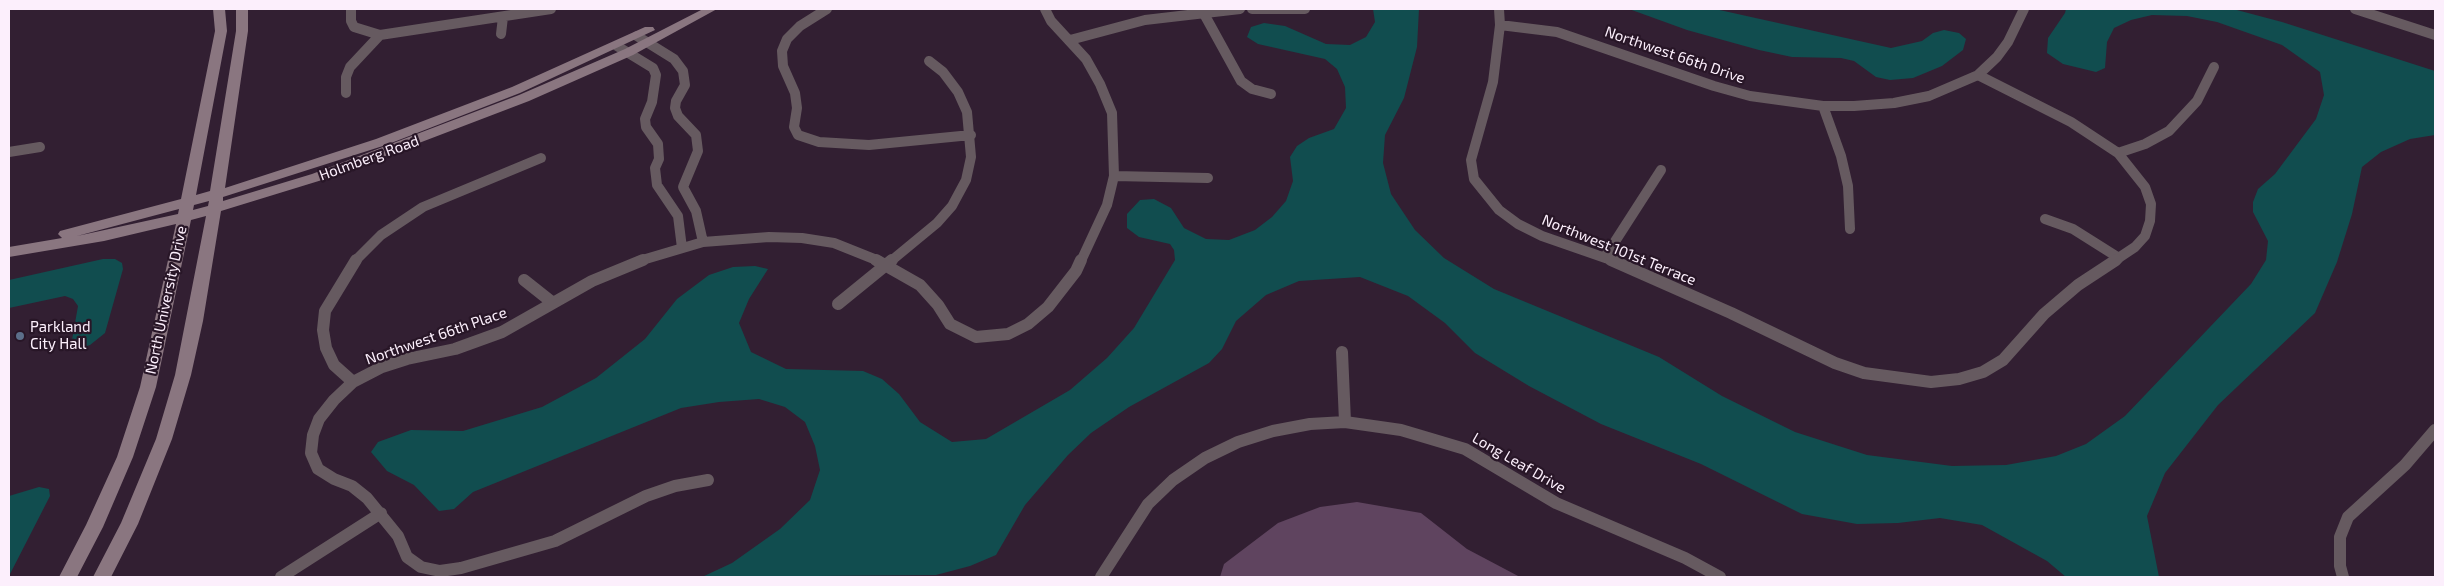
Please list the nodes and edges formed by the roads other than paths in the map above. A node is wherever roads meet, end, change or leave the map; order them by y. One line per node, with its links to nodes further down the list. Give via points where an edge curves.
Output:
1 (219, 9): 42 (main road, North University Drive, via 216,61)
2 (242, 9): 40 (main road, North University Drive, via 242,31)
3 (351, 9): 20 (street, via 354,27)
4 (551, 9): 17 (street)
5 (690, 9): 23 (main road, Holmberg Road)
6 (711, 9): 23 (main road, Holmberg Road)
7 (827, 9): 32 (street, via 800,26 787,39 782,51 783,66 795,93 794,127 798,135 819,142 870,145)
8 (1045, 9): 24 (street, via 1051,21)
9 (1240, 9): 16 (street)
10 (1252, 9): 11 (street)
11 (1305, 9)
12 (1499, 9): 19 (street, Northwest 101st Terrace)
13 (2019, 9): 18 (street)
14 (2024, 9): 18 (street, Northwest 66th Drive)
15 (2355, 9): 22 (street)
16 (1203, 12): 24 (street, via 1145,20); 30 (street, via 1241,81 1252,89)
17 (503, 17): 20 (street); 21 (street)
18 (2020, 20): 28 (street, Northwest 66th Drive, via 1997,57)
19 (1500, 25): 31 (street, Northwest 66th Drive, via 1557,32 1588,40 1750,96); 49 (street, Northwest 101st Terrace, via 1492,82 1471,160 1474,179 1499,210 1518,224 1542,236)
20 (380, 34): 29 (street, via 350,67)
21 (501, 34)
22 (2435, 35)
23 (641, 39): 25 (main road, Holmberg Road); 45 (street, via 674,59 683,71 685,84 675,108 678,116 696,135 698,151 683,187 696,211)
24 (1070, 40): 38 (street, via 1096,76 1112,113)
25 (623, 49): 40 (main road, Holmberg Road, via 381,142); 41 (main road, Holmberg Road, via 524,98 386,152); 47 (street, via 653,68 656,75 646,127 658,144 657,185 678,216)
26 (929, 61): 32 (street, via 943,72 958,92 967,112)
27 (2214, 67): 35 (street, via 2197,101 2169,131)
28 (1978, 75): 31 (street, Northwest 66th Drive, via 1930,96 1894,103); 35 (street, Northwest 101st Terrace, via 2071,122)
29 (346, 93)
30 (1271, 94)
31 (1822, 106): 44 (street, via 1841,156 1848,186)
32 (971, 135): 51 (street, via 966,180 952,206 937,224)
33 (40, 147): 34 (street)
34 (9, 152)
35 (2118, 153): 50 (street, Northwest 101st Terrace, via 2145,187 2151,204 2145,236 2135,248)
36 (541, 158): 56 (street, via 423,207 382,234 349,268 325,311 323,330 326,348 334,365)
37 (1661, 170): 49 (street)
38 (1114, 176): 39 (street); 51 (street, Northwest 66th Place, via 1107,206 1076,271 1048,306 1028,324 1008,334 976,337 950,324 920,285)
39 (1208, 178)
40 (217, 194): 41 (main road, North University Drive); 42 (main road, Holmberg Road)
41 (214, 210): 42 (main road, Holmberg Road); 63 (main road, North University Drive, via 195,321 164,440 129,524)
42 (185, 211): 46 (main road, Holmberg Road); 48 (main road, Holmberg Road, via 104,236); 62 (main road, North University Drive, via 148,388 124,457)
43 (2045, 219): 50 (street, via 2073,229)
44 (1850, 229)
45 (703, 242): 47 (street, Northwest 66th Place); 51 (street, Northwest 66th Place, via 802,238 834,243)
46 (9, 246)
47 (682, 248): 53 (street, Northwest 66th Place, via 624,266)
48 (9, 252)
49 (1605, 257): 50 (street, Northwest 101st Terrace, via 1834,363 1864,373 1931,382 1959,380 2003,360 2044,314 2078,285)
50 (2119, 258)
51 (887, 264): 54 (street)
52 (524, 280): 53 (street)
53 (553, 303): 56 (street, Northwest 66th Place, via 502,332 382,367)
54 (838, 304)
55 (1342, 352): 57 (street)
56 (353, 382): 60 (street, Northwest 66th Place, via 319,419 311,453 318,469 352,486)
57 (1345, 422): 61 (street, Long Leaf Drive, via 1310,424 1273,432 1238,442 1204,458 1173,480 1148,504); 65 (street, Long Leaf Drive, via 1401,430 1465,449 1556,503 1685,558)
58 (2435, 430): 66 (street, via 2404,465 2348,517 2340,537)
59 (708, 480): 60 (street, Northwest 66th Place, via 646,496 555,541 440,571 420,567 408,557)
60 (381, 512): 64 (street)
61 (1104, 574)
62 (68, 577)
63 (102, 577)
64 (280, 577)
65 (1720, 577)
66 (2343, 577)

